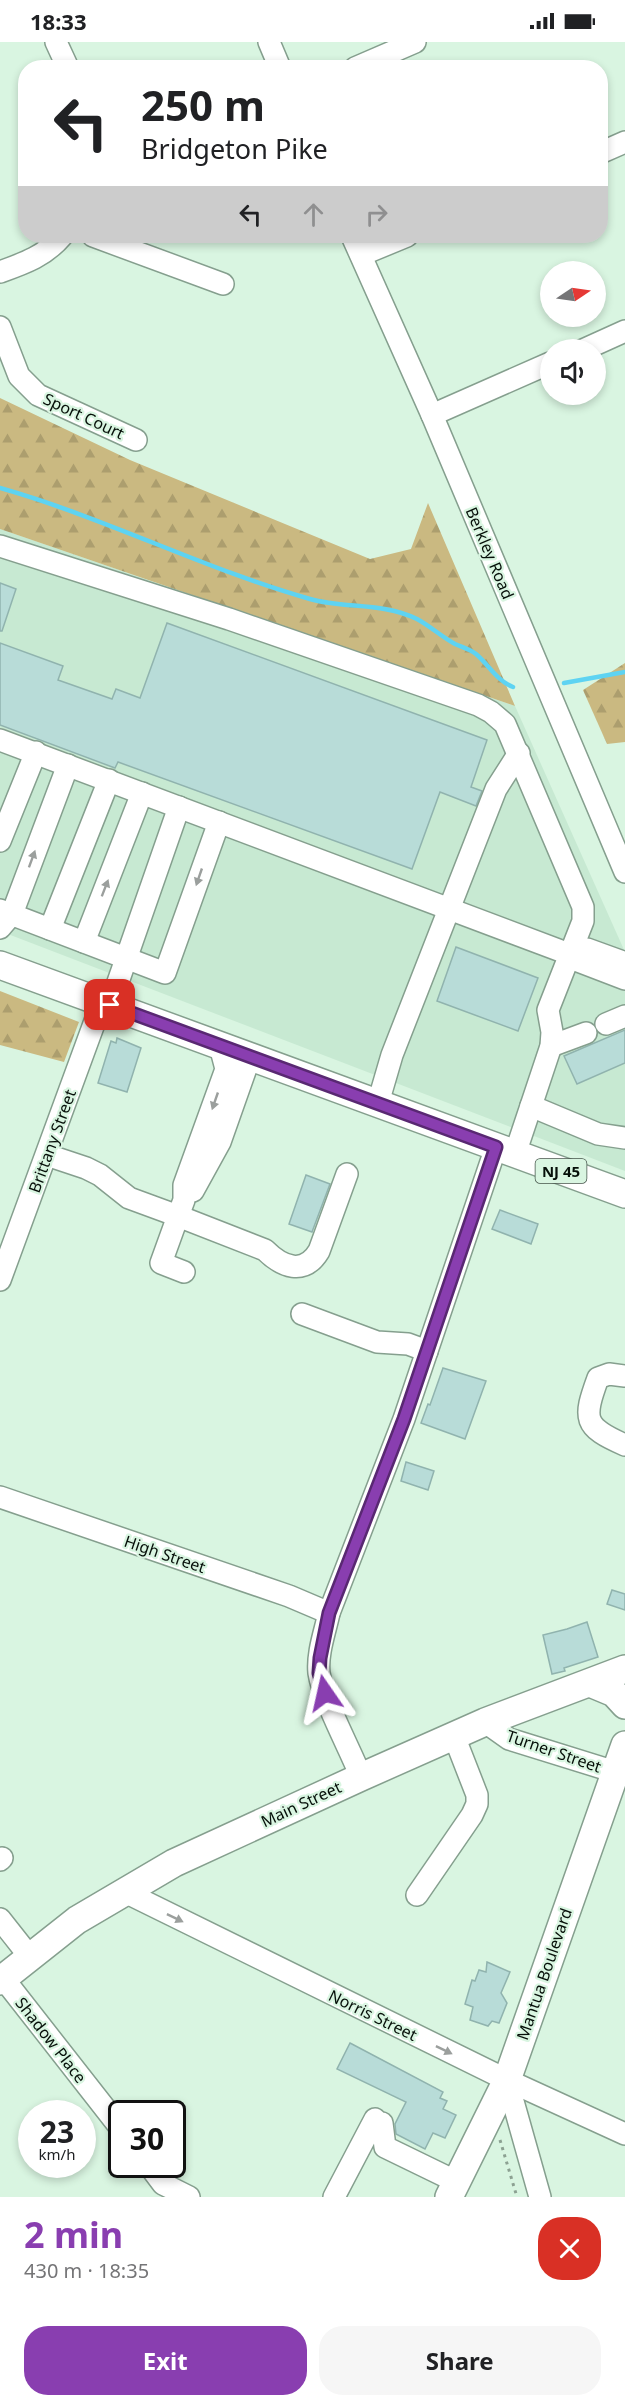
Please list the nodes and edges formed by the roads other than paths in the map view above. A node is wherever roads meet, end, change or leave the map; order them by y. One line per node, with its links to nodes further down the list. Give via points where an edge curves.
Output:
1 (56, 42): 4 (street)
2 (268, 42): 5 (street)
3 (415, 42): 6 (street)
4 (64, 60)
5 (276, 60)
6 (373, 60)
7 (625, 142): 8 (street)
8 (608, 149)
9 (56, 243): 14 (street, via 39,257)
10 (112, 243): 15 (street)
11 (355, 243): 13 (street, Berkley Road)
12 (390, 243): 13 (street)
13 (361, 255): 20 (street, Berkley Road)
14 (0, 272)
15 (223, 284)
16 (0, 327): 21 (street, Sport Court, via 19,376 38,395)
17 (625, 331): 18 (street)
18 (606, 340)
19 (540, 367): 20 (street)
20 (432, 415): 32 (street, Berkley Road)
21 (136, 440)
22 (0, 546): 25 (street, via 229,619 478,705 505,724)
23 (0, 740): 24 (street)
24 (36, 752): 26 (street); 31 (street)
25 (519, 753): 33 (street, via 496,789); 37 (street, via 583,907 583,921)
26 (68, 765): 27 (street); 34 (street, one-way to 26)
27 (109, 780): 28 (street); 35 (street)
28 (142, 793): 29 (street); 36 (street, one-way to 28)
29 (179, 807): 30 (street); 38 (street, Brittany Street)
30 (219, 822): 33 (street); 38 (street, one-way to 38, via 165,973)
31 (0, 841)
32 (625, 872)
33 (451, 908): 37 (street); 47 (street, via 392,1055)
34 (4, 917): 35 (street)
35 (50, 929): 36 (street)
36 (84, 942): 38 (street)
37 (570, 954): 39 (street, via 587,949); 41 (street, via 578,961); 45 (street, via 548,1010)
38 (127, 958): 42 (street, Brittany Street)
39 (625, 963)
40 (0, 964): 42 (main road, NJ 45)
41 (625, 979)
42 (106, 1004): 44 (main road, NJ 45); 51 (street, Brittany Street)
43 (586, 1033): 45 (street)
44 (220, 1046): 46 (main road, NJ 45); 54 (street, one-way to 54, via 226,1069 184,1185)
45 (550, 1046): 48 (street)
46 (250, 1057): 47 (main road, NJ 45); 54 (street, via 220,1142)
47 (378, 1104): 50 (main road, NJ 45)
48 (531, 1106): 49 (street, via 598,1134); 50 (street)
49 (625, 1138)
50 (505, 1150): 53 (main road, NJ 45); 58 (street)
51 (47, 1155): 54 (street, via 87,1168 129,1198); 56 (street, Brittany Street)
52 (343, 1173): 54 (street, via 314,1260 306,1266 294,1267 275,1260 259,1247)
53 (625, 1194)
54 (181, 1208): 55 (street, via 161,1263)
55 (184, 1272)
56 (0, 1280)
57 (302, 1314): 58 (street, via 378,1342 408,1344)
58 (427, 1351): 62 (street)
59 (625, 1376): 60 (street, via 609,1374 598,1378 588,1407 592,1424)
60 (625, 1445)
61 (0, 1497): 62 (street, High Street)
62 (329, 1613): 70 (street, via 319,1673)
63 (625, 1669): 64 (main road, Main Street)
64 (590, 1683): 65 (main road, via 608,1689); 66 (main road, Main Street)
65 (625, 1705)
66 (485, 1722): 67 (main road, Main Street); 69 (street, Turner Street, via 508,1739)
67 (454, 1736): 70 (main road, Main Street); 72 (street, via 477,1804)
68 (625, 1745): 69 (main road, Mantua Boulevard)
69 (620, 1774): 76 (main road, Mantua Boulevard)
70 (361, 1777): 71 (main road, Main Street, via 174,1863)
71 (123, 1891): 74 (main road, Main Street); 76 (street, Norris Street, one-way to 76)
72 (417, 1895)
73 (0, 1919): 74 (street)
74 (30, 1957): 75 (main road, Main Street)
75 (2, 1979): 77 (street, Shadow Place)
76 (507, 2080): 78 (street, Norris Street); 79 (main road, Mantua Boulevard); 83 (street)
77 (108, 2112)
78 (625, 2134)
79 (453, 2189): 82 (street, via 385,2147 378,2121)
80 (158, 2190): 81 (street)
81 (189, 2197)
82 (334, 2197)
83 (540, 2197)

